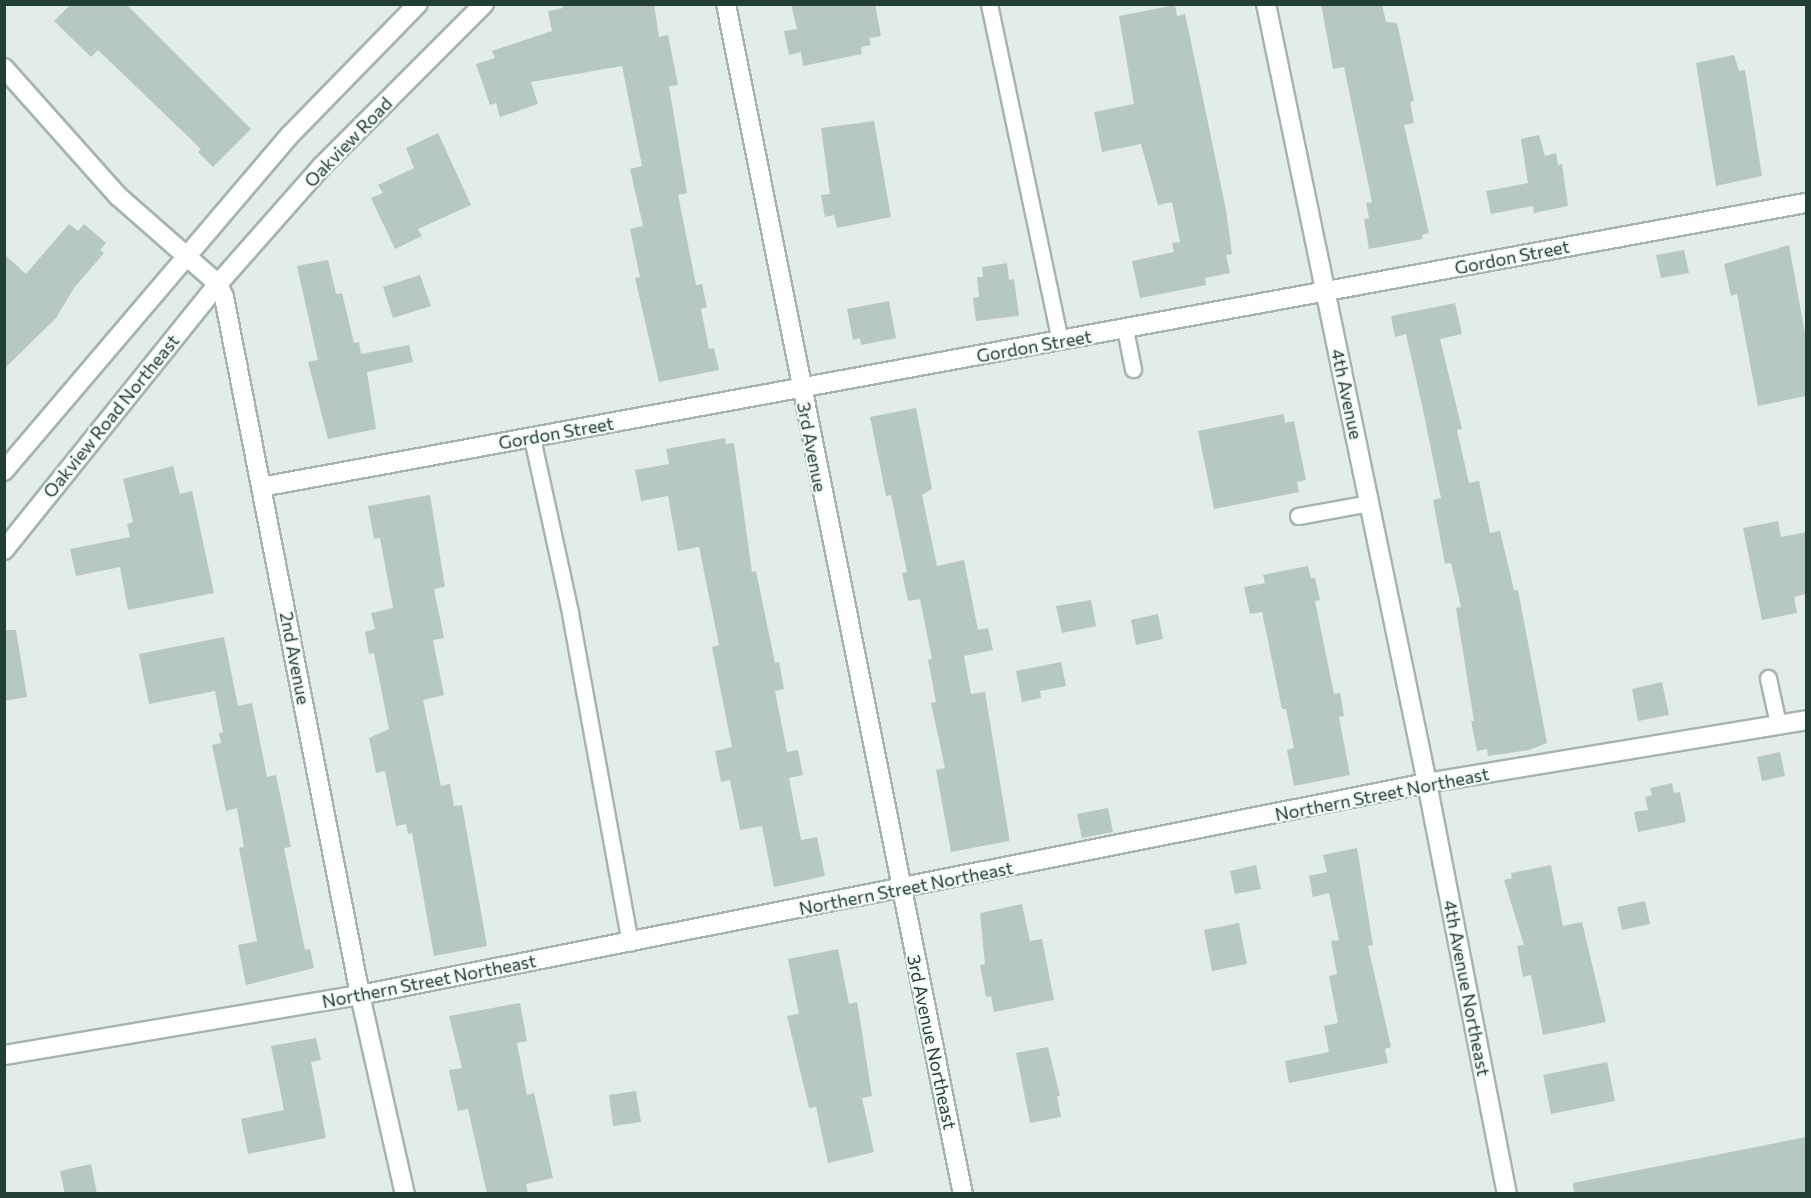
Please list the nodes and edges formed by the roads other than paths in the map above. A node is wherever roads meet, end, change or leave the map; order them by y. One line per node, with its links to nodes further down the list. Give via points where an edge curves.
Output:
1 (418, 4): 8 (street, via 290,135)
2 (484, 4): 9 (street, Oakview Road, via 322,166)
3 (726, 4): 14 (street, 3rd Avenue)
4 (989, 4): 12 (lane)
5 (1266, 4): 10 (street, 4th Avenue)
6 (4, 68): 8 (street, via 118,196)
7 (1806, 203): 10 (street, Gordon Street)
8 (186, 255): 9 (street); 16 (street)
9 (218, 284): 17 (street, 2nd Avenue); 20 (street, Oakview Road Northeast)
10 (1326, 292): 11 (street, Gordon Street); 18 (street, 4th Avenue)
11 (1125, 329): 12 (street, Gordon Street); 13 (lane)
12 (1060, 341): 14 (street, Gordon Street)
13 (1133, 369)
14 (801, 389): 15 (street, Gordon Street); 25 (street, 3rd Avenue)
15 (532, 438): 17 (street, Gordon Street); 26 (lane, via 570,613)
16 (4, 471)
17 (261, 487): 27 (street, 2nd Avenue)
18 (1369, 503): 19 (lane); 24 (street, 4th Avenue)
19 (1298, 516)
20 (4, 550)
21 (1768, 678): 23 (lane)
22 (1806, 720): 23 (street, Northern Street Northeast)
23 (1778, 724): 24 (street, Northern Street Northeast)
24 (1427, 783): 25 (street, Northern Street Northeast); 31 (street, 4th Avenue Northeast)
25 (900, 890): 26 (street, Northern Street Northeast); 30 (street, 3rd Avenue Northeast)
26 (630, 943): 27 (street, Northern Street Northeast)
27 (360, 995): 28 (street, Northern Street Northeast); 29 (street, 2nd Avenue)
28 (4, 1055)
29 (405, 1194)
30 (963, 1194)
31 (1507, 1194)

